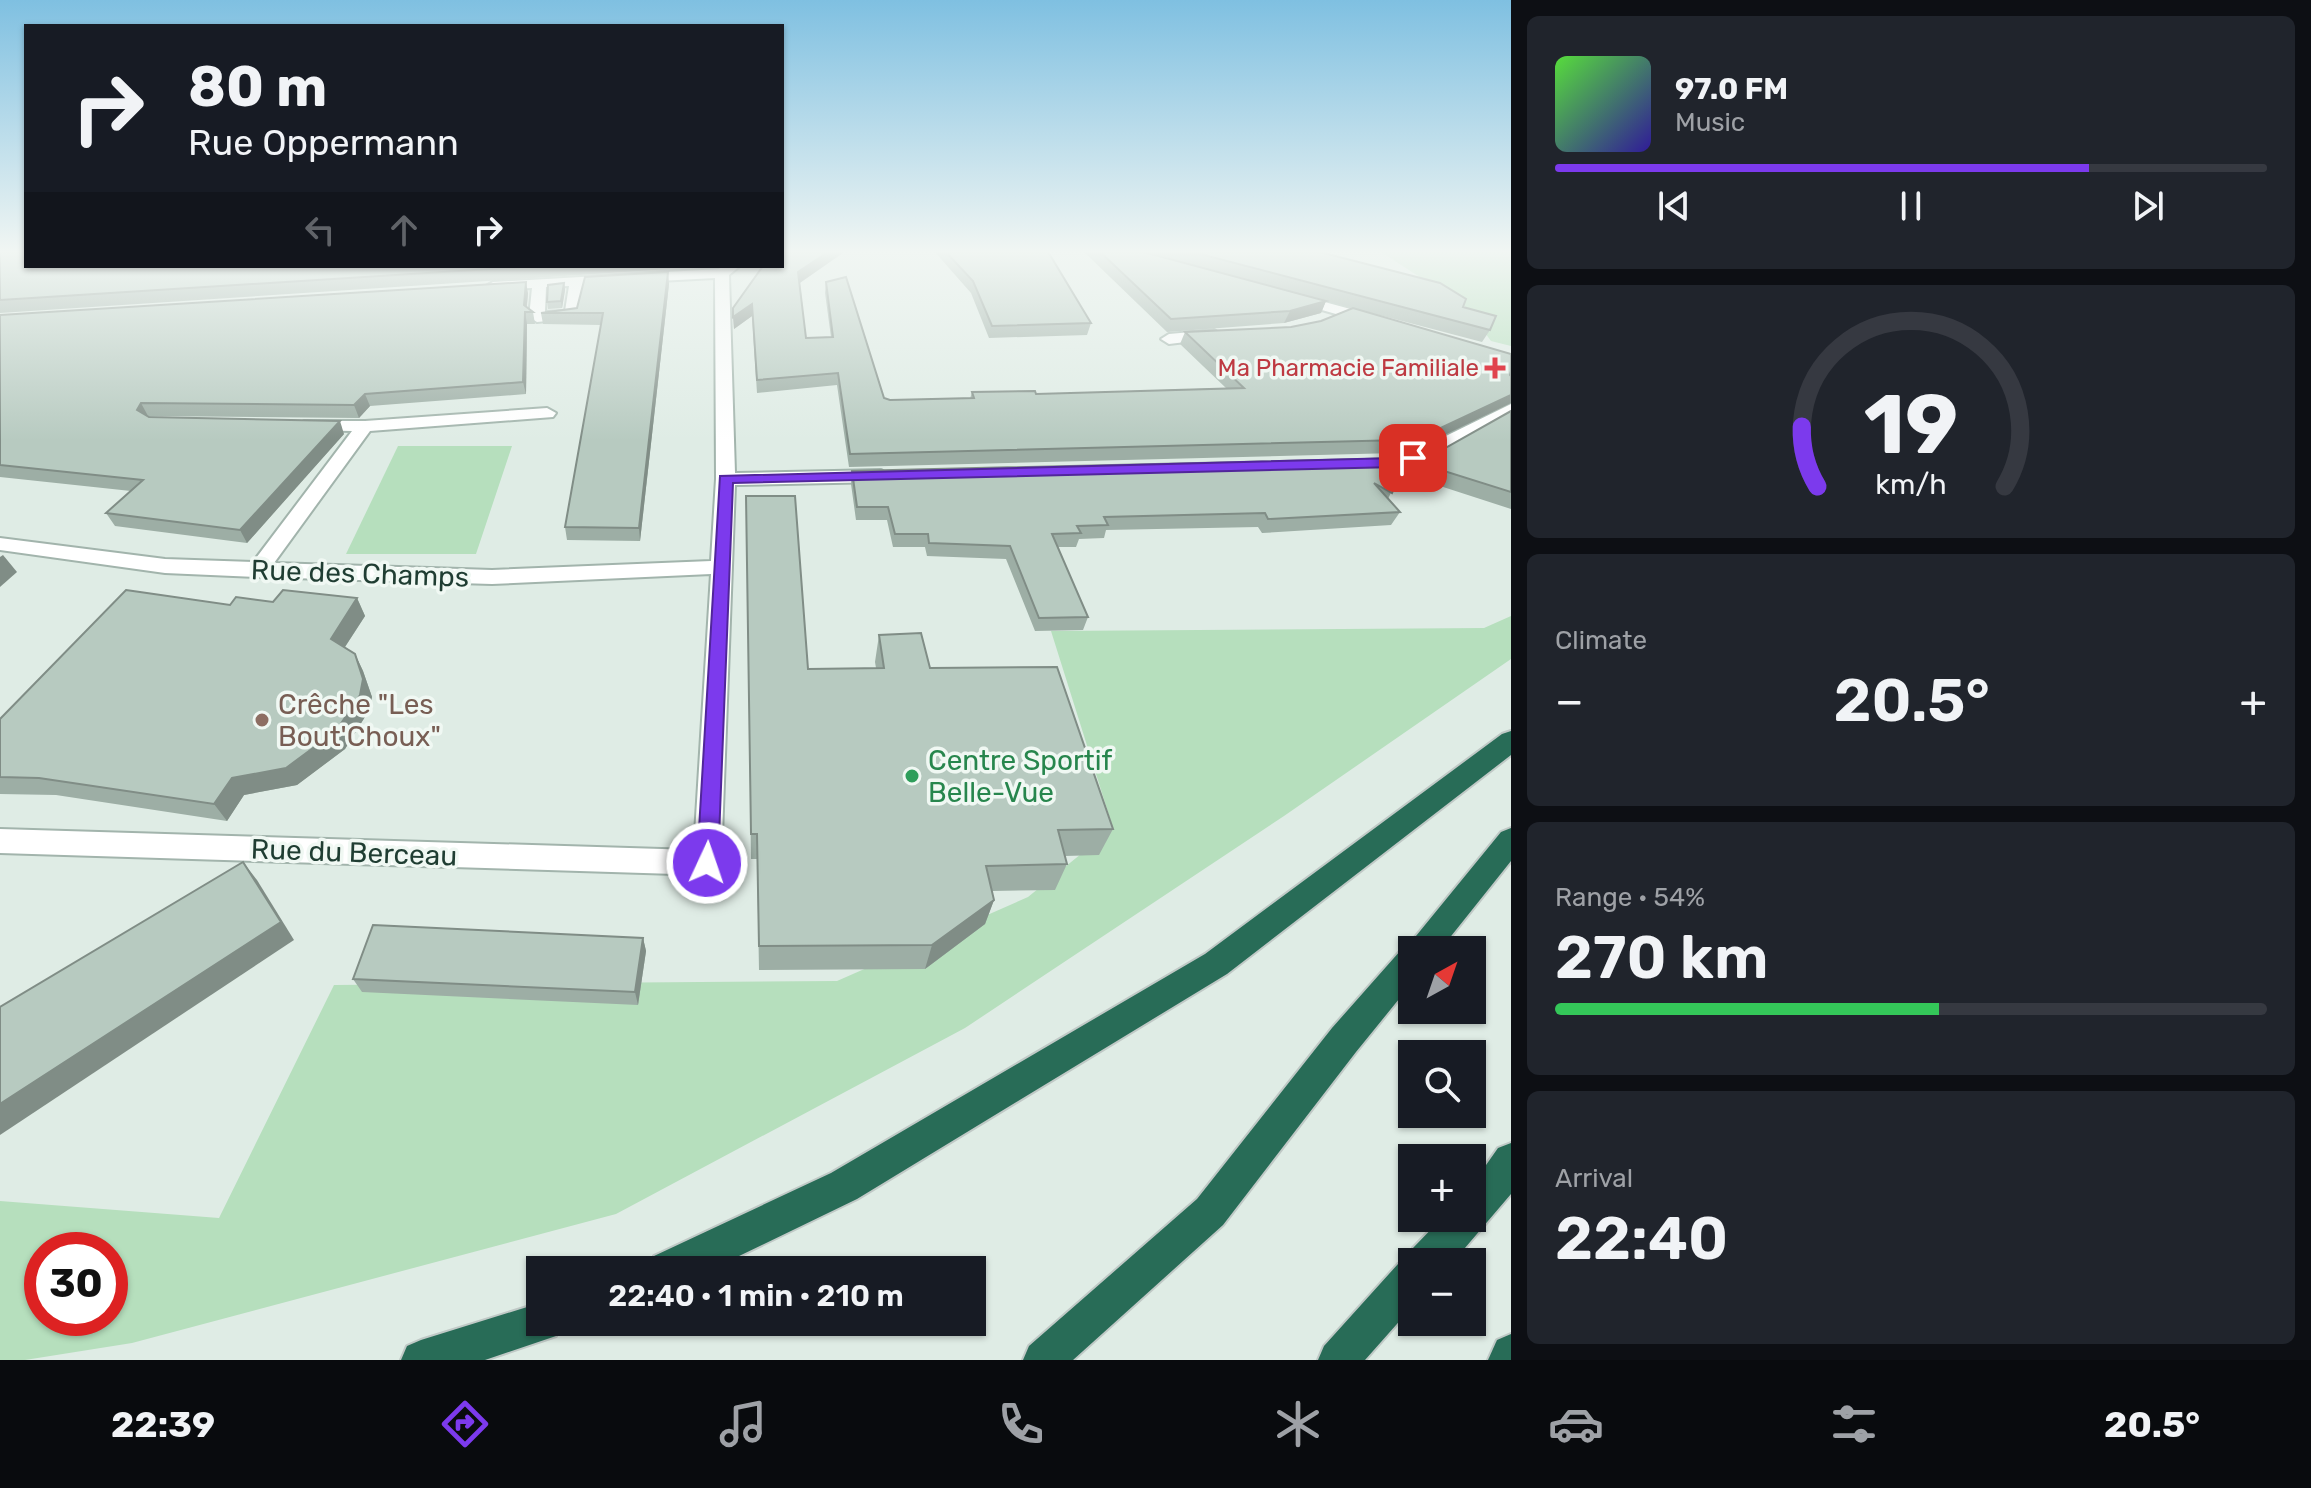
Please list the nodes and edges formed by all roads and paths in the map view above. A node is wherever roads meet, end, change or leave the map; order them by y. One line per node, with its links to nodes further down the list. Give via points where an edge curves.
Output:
1 (537, 313): 2 (street)
2 (572, 313)
3 (728, 313): 16 (street)
4 (1343, 313): 6 (street)
5 (1351, 313): 7 (street)
6 (1322, 323)
7 (1391, 325)
8 (1227, 334): 9 (street)
9 (1169, 339)
10 (1511, 409): 14 (street, via 1430,453)
11 (547, 413): 13 (street)
12 (290, 425): 13 (street)
13 (365, 426): 19 (street)
14 (1382, 463)
15 (900, 475): 16 (street)
16 (726, 479): 18 (street)
17 (0, 544): 19 (street, Rue des Champs, via 165,566)
18 (720, 567): 19 (street, Rue des Champs, via 492,577); 21 (street, Rue du Berceau, via 707,863)
19 (258, 570)
20 (1511, 741): 29 (highway, via 1216,964 844,1186)
21 (0, 841)
22 (1506, 854): 23 (highway)
23 (1433, 936)
24 (1398, 976): 34 (highway, via 1210,1212)
25 (1511, 1161): 26 (highway)
26 (1486, 1197)
27 (1454, 1232): 28 (highway)
28 (1440, 1248)
29 (697, 1256)
30 (1398, 1294): 35 (highway)
31 (526, 1327): 33 (highway)
32 (1511, 1354): 36 (highway)
33 (421, 1360)
34 (1043, 1360)
35 (1338, 1360)
36 (1508, 1360)

